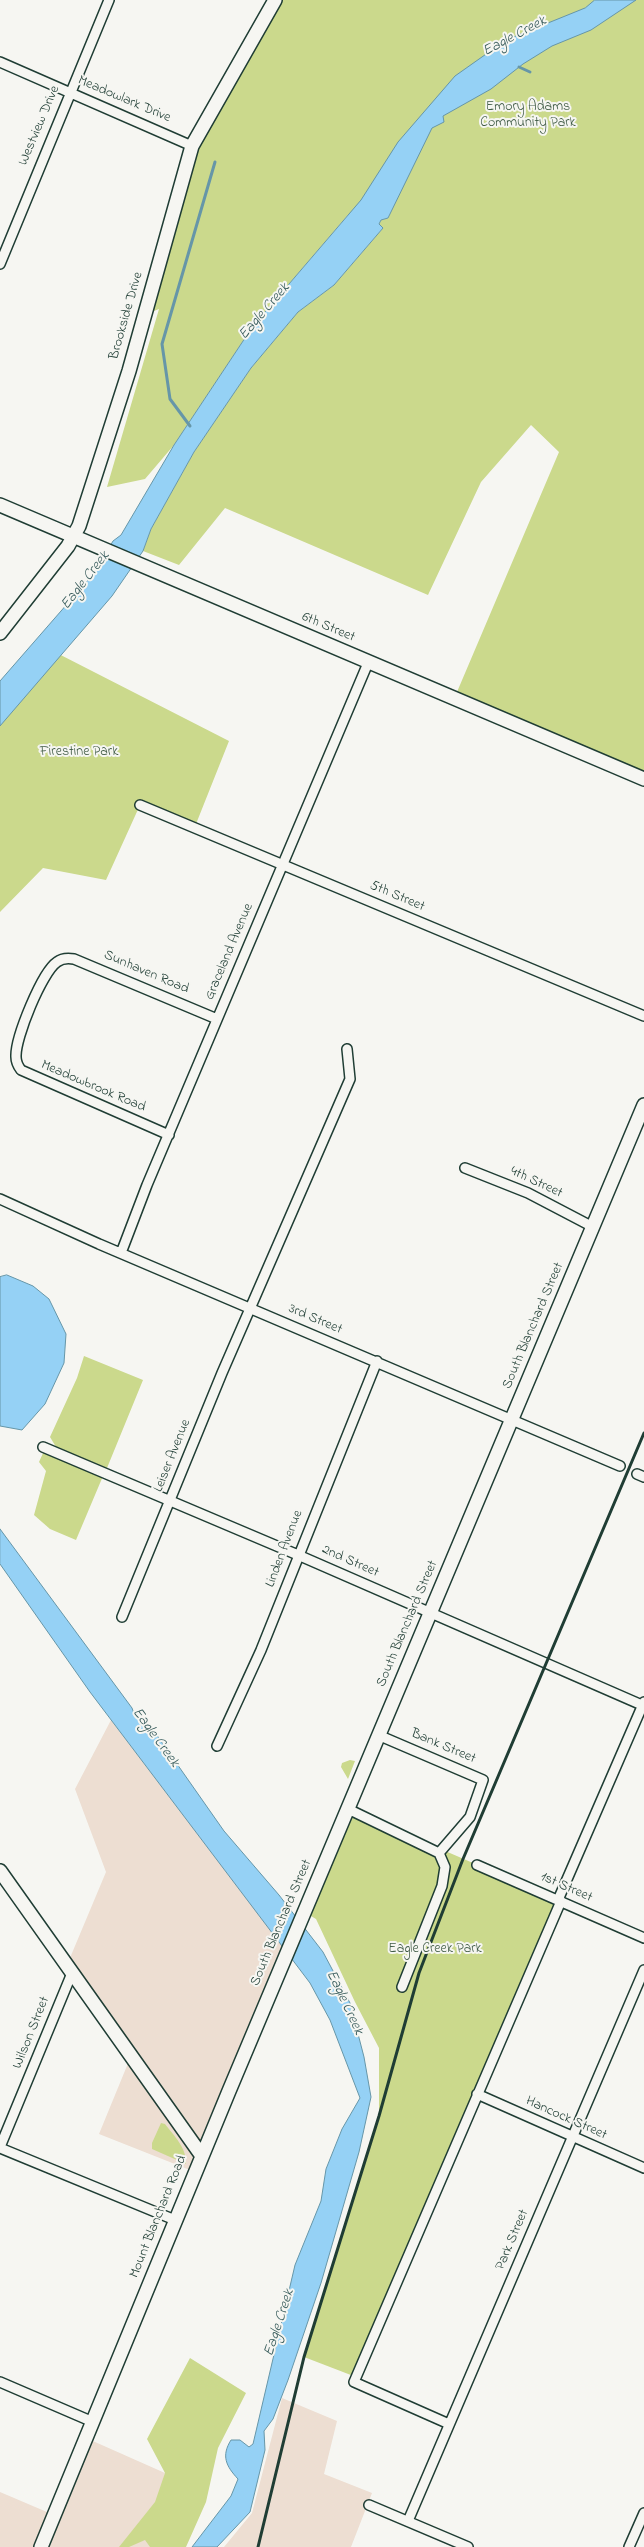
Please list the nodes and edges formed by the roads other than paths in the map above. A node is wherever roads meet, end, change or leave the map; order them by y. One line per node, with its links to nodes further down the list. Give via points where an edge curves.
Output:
1 (109, 0): 4 (street, Westview Drive)
2 (275, 0): 5 (street, Brookside Drive)
3 (0, 62): 4 (street, Meadowlark Drive)
4 (70, 92): 5 (street, Meadowlark Drive); 6 (street, Westview Drive)
5 (192, 146): 8 (street, Brookside Drive, via 129,371)
6 (0, 264)
7 (0, 505): 8 (street, 6th Street)
8 (74, 537): 9 (street, Brookside Drive); 10 (street, 6th Street)
9 (0, 633)
10 (368, 663): 11 (street, 6th Street); 13 (street, Graceland Avenue)
11 (644, 779)
12 (140, 805): 13 (street, 5th Street)
13 (283, 864): 14 (street, 5th Street); 15 (street, Graceland Avenue)
14 (644, 1016)
15 (217, 1019): 17 (street, Sunhaven Road, via 95,966 64,958 49,970 42,982 22,1032); 19 (street, Graceland Avenue)
16 (347, 1049): 24 (street, Leiser Avenue, via 350,1079)
17 (16, 1057): 19 (street, Meadowbrook Road, via 21,1070 34,1078)
18 (644, 1105): 22 (street, South Blanchard Street)
19 (169, 1135): 23 (street, Graceland Avenue)
20 (465, 1168): 22 (street, 4th Street, via 528,1193)
21 (0, 1200): 23 (street, 3rd Street)
22 (593, 1227): 26 (street, South Blanchard Street)
23 (121, 1253): 24 (street, 3rd Street)
24 (251, 1307): 25 (street, 3rd Street); 29 (street, Leiser Avenue)
25 (376, 1361): 26 (street, 3rd Street); 30 (street, Linden Avenue)
26 (511, 1420): 28 (street, 3rd Street); 31 (street, South Blanchard Street)
27 (43, 1447): 29 (street, 2nd Street)
28 (620, 1466)
29 (170, 1501): 30 (street, 2nd Street); 32 (street, Leiser Avenue)
30 (298, 1555): 31 (street, 2nd Street); 35 (street, Linden Avenue, via 258,1656)
31 (430, 1613): 33 (street, 2nd Street); 34 (street, South Blanchard Street)
32 (122, 1616)
33 (643, 1704): 40 (street)
34 (378, 1735): 36 (street, South Blanchard Street); 37 (street, Bank Street, via 483,1780 470,1817)
35 (217, 1746)
36 (348, 1809): 37 (street); 48 (street, South Blanchard Street)
37 (439, 1852): 44 (street, via 444,1867 442,1886)
38 (477, 1864): 40 (street, 1st Street)
39 (0, 1872): 43 (street, Mount Blanchard Road)
40 (559, 1901): 41 (street, 1st Street); 45 (street)
41 (644, 1938)
42 (644, 1970): 46 (street, Park Street)
43 (72, 1973): 47 (street, Wilson Street); 48 (street, Mount Blanchard Road)
44 (402, 1987)
45 (477, 2094): 46 (street, Hancock Street); 53 (street, via 354,2382)
46 (572, 2137): 49 (street, Hancock Street); 53 (street, Park Street)
47 (0, 2148): 50 (street)
48 (202, 2156): 50 (street, Mount Blanchard Road)
49 (644, 2168)
50 (175, 2220): 52 (street, Mount Blanchard Road)
51 (0, 2382): 52 (street)
52 (93, 2422): 58 (street, Mount Blanchard Road)
53 (449, 2424): 56 (street, Park Street)
54 (369, 2505): 56 (street)
55 (644, 2513): 59 (street)
56 (408, 2521): 57 (street)
57 (462, 2546)
58 (41, 2547)
59 (629, 2547)

